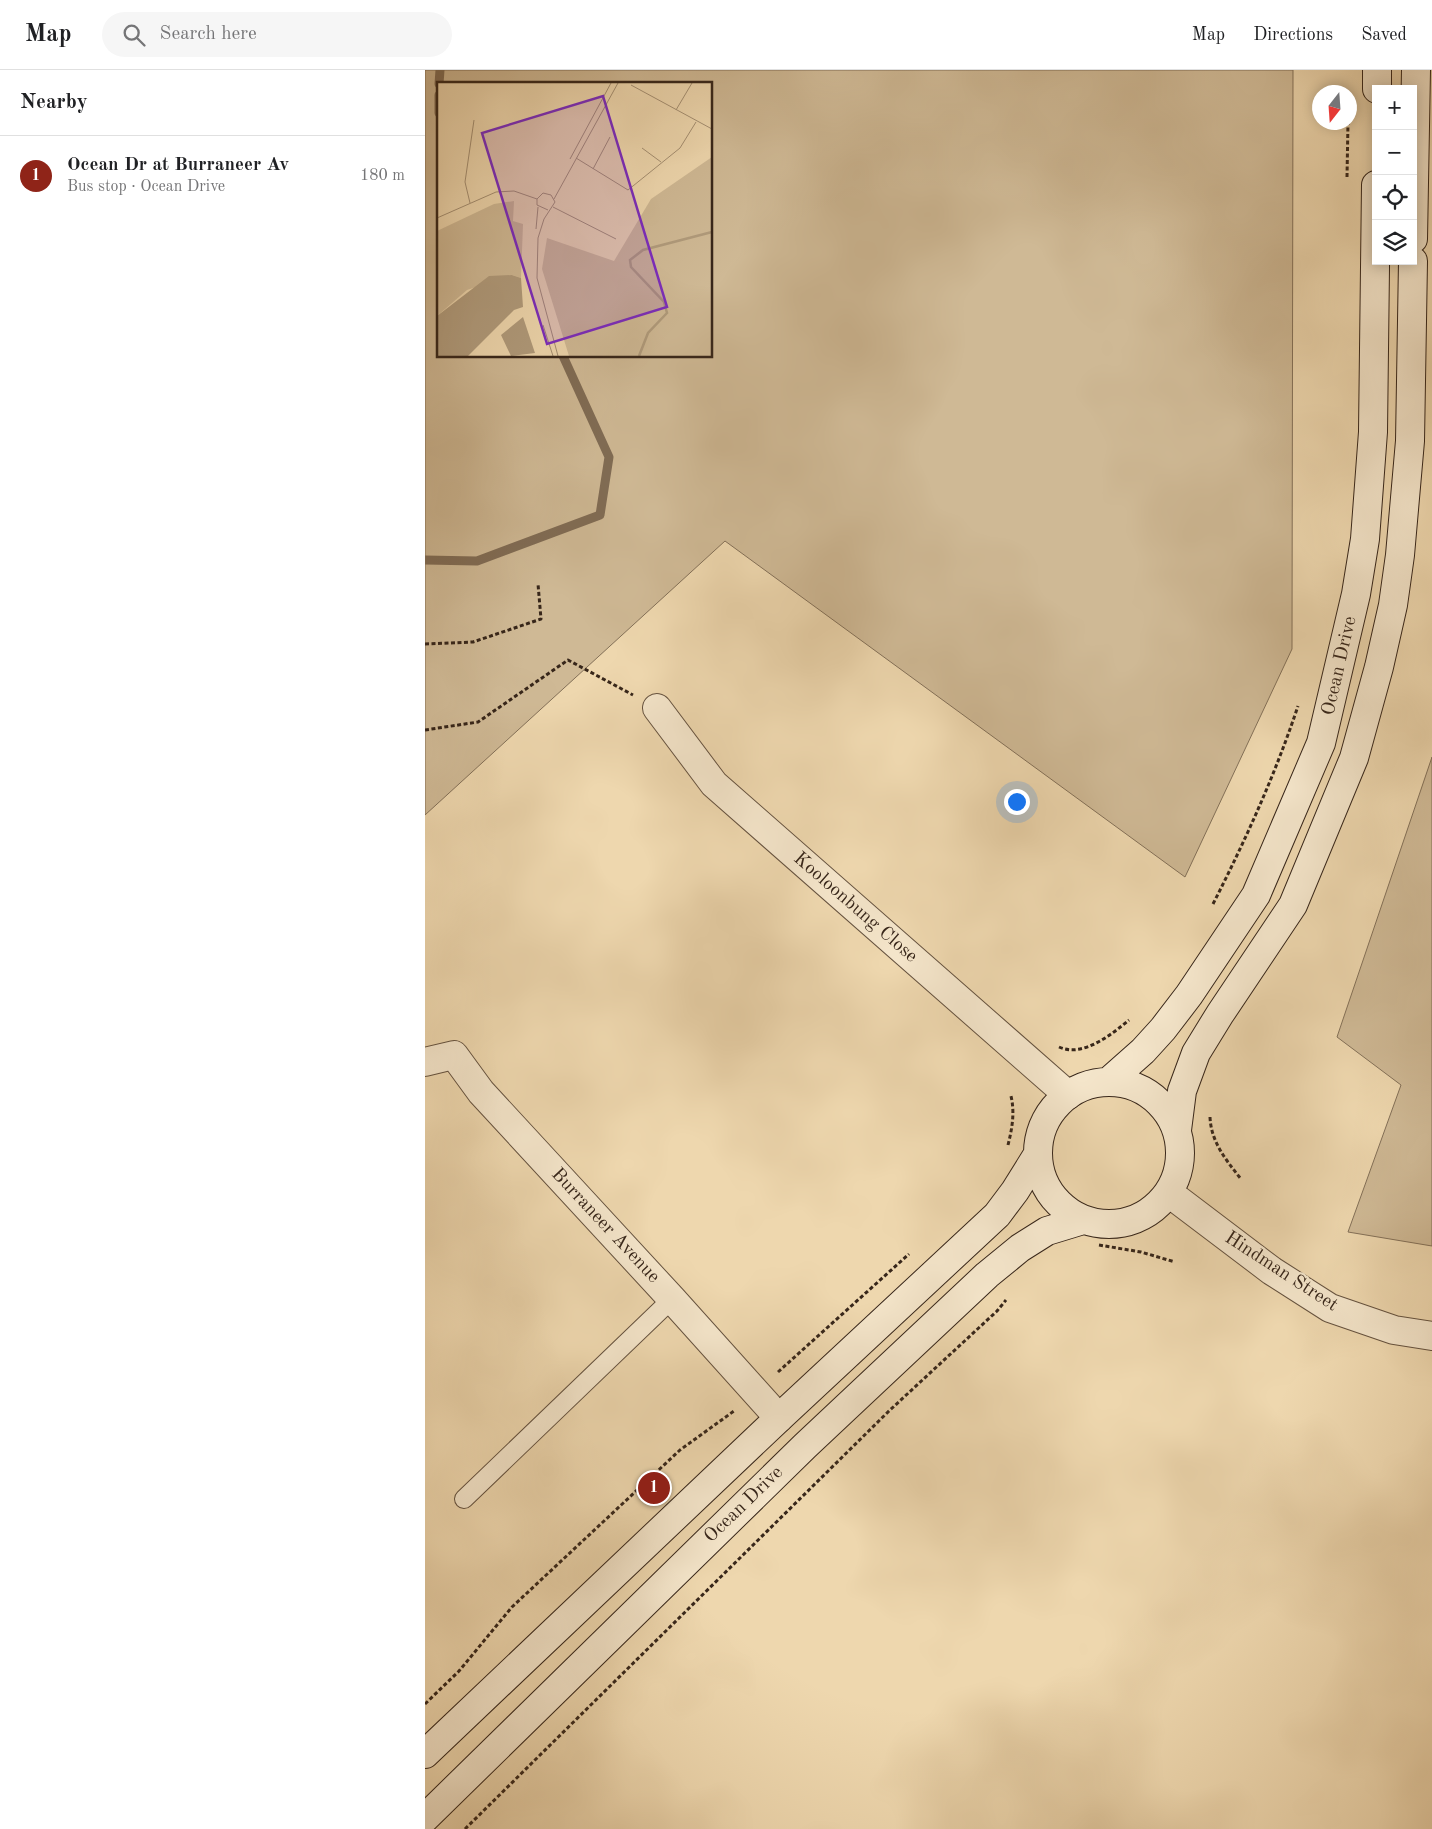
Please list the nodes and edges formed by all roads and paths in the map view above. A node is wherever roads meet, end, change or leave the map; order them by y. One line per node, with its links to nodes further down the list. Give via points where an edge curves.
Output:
1 (1377, 70): 3 (main road)
2 (1416, 70): 7 (main road)
3 (1377, 85)
4 (1348, 130): 5 (path)
5 (1347, 181)
6 (1376, 220): 18 (main road, Ocean Drive, via 1373,432 1365,539 1356,594 1321,743 1256,895 1163,1029)
7 (1413, 220)
8 (1413, 265): 21 (main road, Ocean Drive, via 1410,441 1400,555 1393,605 1374,686 1354,758 1293,904 1197,1053 1182,1091)
9 (538, 584): 10 (path, via 541,619 473,642)
10 (425, 644)
11 (1300, 699): 14 (path, via 1283,753 1245,841)
12 (657, 708): 13 (path, via 567,660 478,722); 19 (main road, Kooloonbung Close, via 714,784)
13 (425, 730)
14 (1209, 911)
15 (1136, 1015): 16 (path, via 1112,1034 1088,1046 1075,1050)
16 (1057, 1045)
17 (425, 1062): 30 (main road, Burraneer Avenue, via 453,1055 481,1092)
18 (1108, 1082): 19 (main road, via 1080,1088); 21 (main road, via 1130,1085 1150,1095 1166,1110)
19 (1067, 1095): 23 (main road, via 1051,1112 1041,1132)
20 (1011, 1096): 22 (path, via 1014,1106)
21 (1177, 1130): 24 (main road, via 1181,1146 1180,1163)
22 (1008, 1147)
23 (1038, 1154): 25 (main road, via 1041,1175 1051,1194 1065,1209); 34 (main road, Ocean Drive, via 997,1215)
24 (1169, 1193): 25 (main road, via 1152,1211 1131,1222 1107,1225); 31 (main road, Hindman Street, via 1272,1271 1330,1308 1394,1330)
25 (1083, 1220): 38 (main road, Ocean Drive, via 1047,1231 987,1275 805,1446)
26 (1091, 1248): 28 (path, via 1116,1246)
27 (912, 1252): 32 (path)
28 (1175, 1262)
29 (1008, 1297): 39 (path)
30 (672, 1299): 34 (main road, Burraneer Avenue); 35 (lane)
31 (1432, 1336)
32 (778, 1372)
33 (734, 1410): 36 (path, via 680,1450 512,1607 459,1672)
34 (779, 1418): 37 (main road, Ocean Drive)
35 (464, 1499)
36 (425, 1704)
37 (425, 1754)
38 (425, 1818)
39 (465, 1829)

